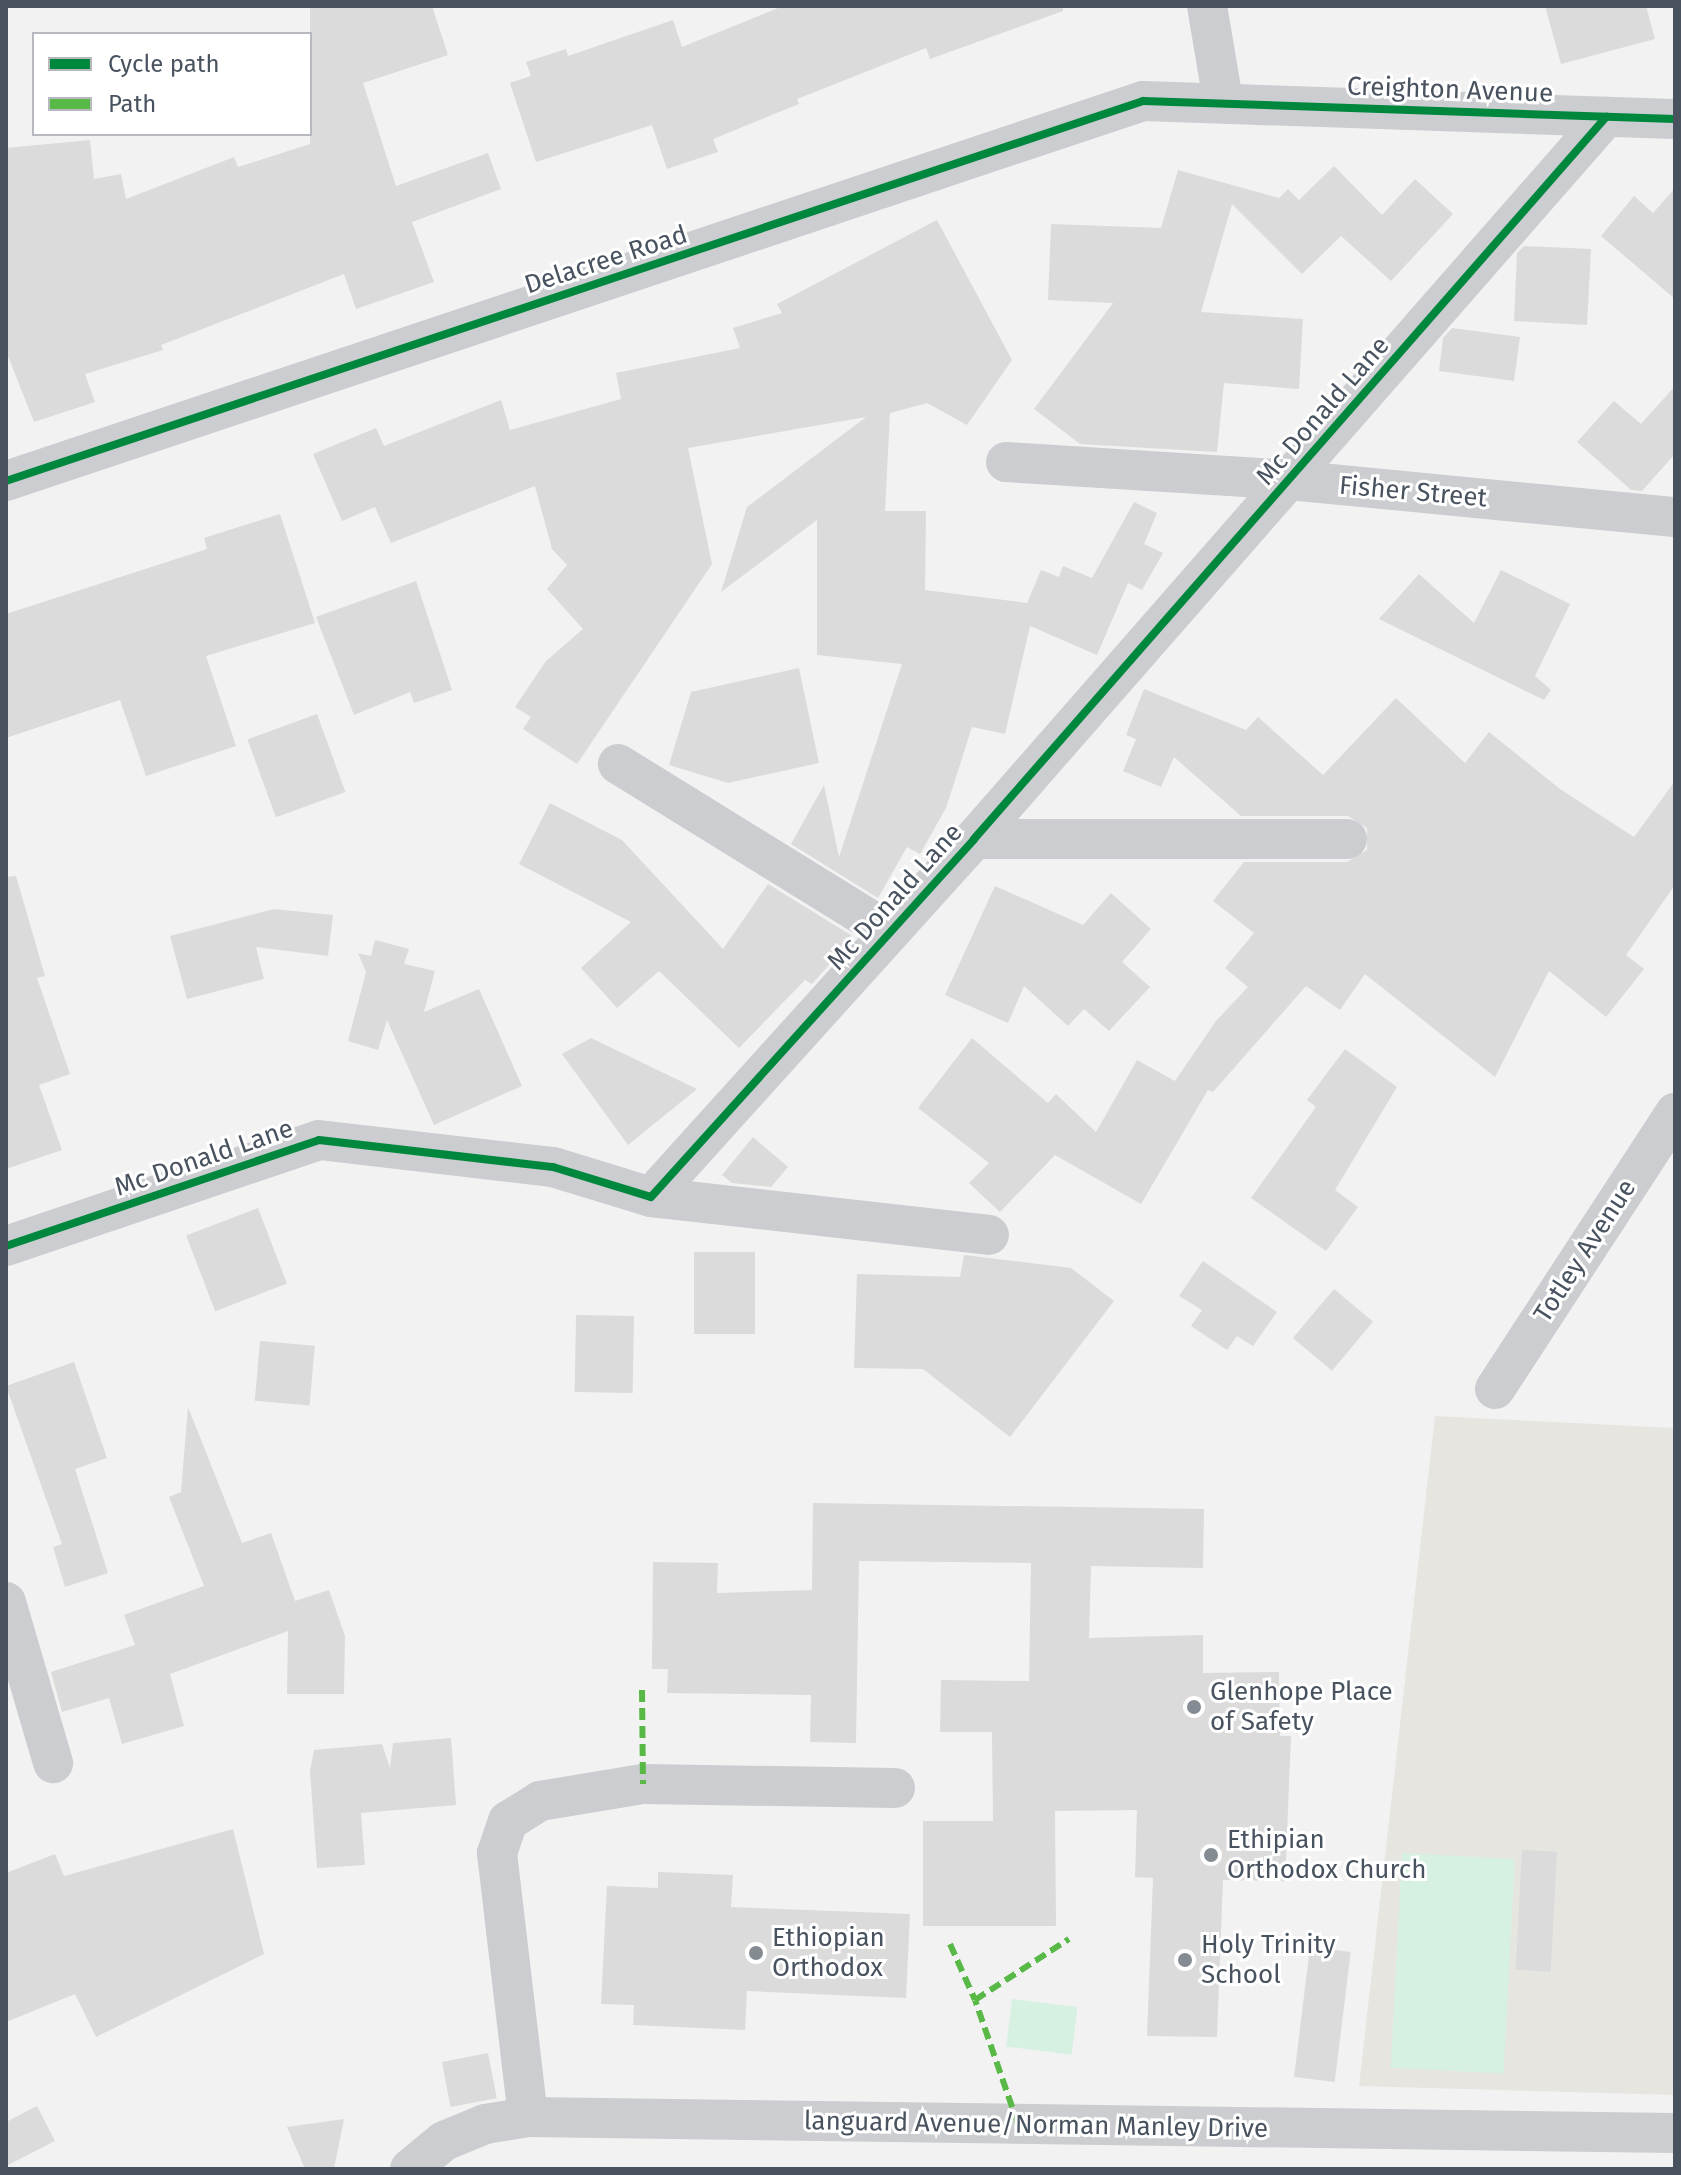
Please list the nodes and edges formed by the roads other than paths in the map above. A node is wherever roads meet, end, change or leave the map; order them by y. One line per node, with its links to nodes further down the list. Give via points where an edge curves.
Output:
1 (1207, 6): 2 (street)
2 (1223, 101): 3 (street, Creighton Avenue); 7 (street, Delacree Road, via 1143,101)
3 (1606, 117): 4 (street, Creighton Avenue); 6 (street, Mc Donald Lane)
4 (1675, 119)
5 (1006, 462): 6 (street, Fisher Street)
6 (1289, 480): 8 (street, Fisher Street); 10 (street, Mc Donald Lane)
7 (6, 481)
8 (1675, 517)
9 (618, 764): 12 (street)
10 (974, 839): 11 (street); 12 (street, Mc Donald Lane)
11 (1347, 839)
12 (890, 932): 14 (street, Mc Donald Lane)
13 (1675, 1113): 17 (street, Totley Avenue)
14 (651, 1197): 15 (street); 16 (street, Mc Donald Lane, via 553,1167 319,1140)
15 (989, 1235)
16 (6, 1246)
17 (1495, 1389)
18 (6, 1602): 19 (street)
19 (53, 1763)
20 (895, 1788): 21 (street, via 643,1784 540,1801 508,1821 497,1853)
21 (528, 2117): 22 (street, languard Avenue/Norman Manley Drive); 23 (street, languard Avenue/Norman Manley Drive, via 485,2124 444,2141)
22 (1675, 2133)
23 (410, 2169)

